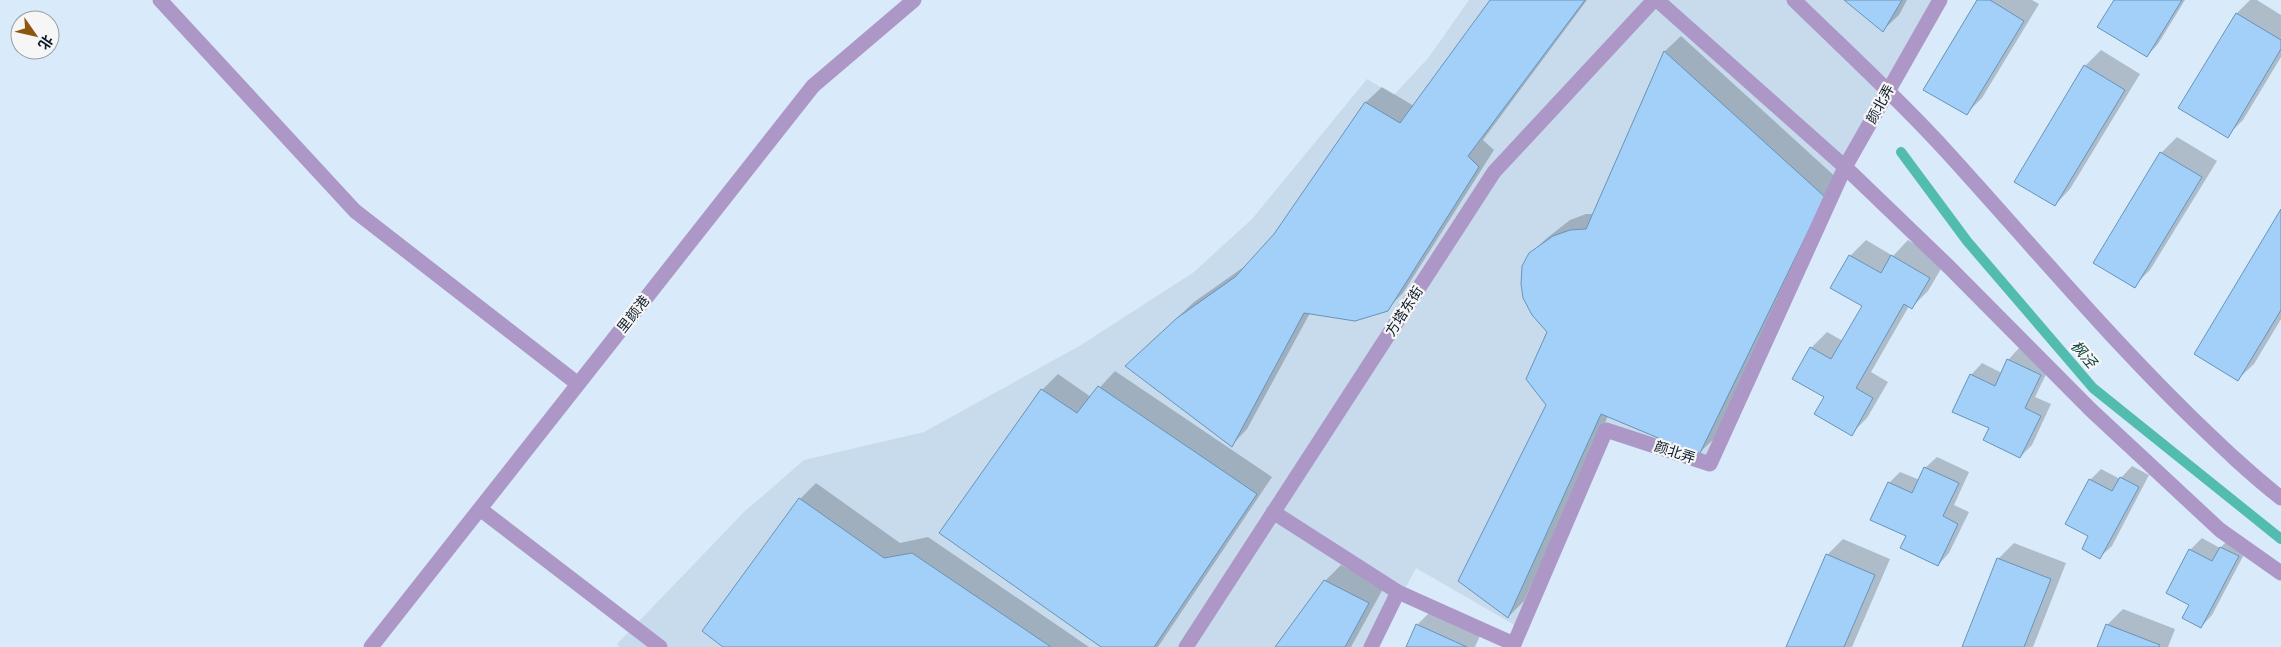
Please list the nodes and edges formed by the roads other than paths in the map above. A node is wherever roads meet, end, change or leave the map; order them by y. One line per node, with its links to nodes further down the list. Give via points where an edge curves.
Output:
1 (160, 0): 8 (street, via 355,211)
2 (914, 0): 8 (street, 里颜港, via 813,86)
3 (1655, 0): 7 (street); 11 (street, 方塔东街, via 1494,172)
4 (1794, 0): 6 (street)
5 (1940, 0): 6 (street, 颜北弄)
6 (1888, 90): 7 (street, 颜北弄); 9 (street, via 2150,376 2253,477)
7 (1845, 167): 12 (street, via 2112,430 2220,530); 14 (street, 颜北弄, via 1710,464 1606,430)
8 (578, 384): 10 (street, 里颜港)
9 (2281, 498)
10 (480, 509): 15 (street, 里颜港); 16 (street)
11 (1273, 512): 13 (street, 颜北弄); 17 (street, 方塔东街)
12 (2281, 573)
13 (1398, 592): 14 (street, 颜北弄); 18 (street)
14 (1517, 646)
15 (372, 647)
16 (660, 647)
17 (1186, 647)
18 (1371, 647)

